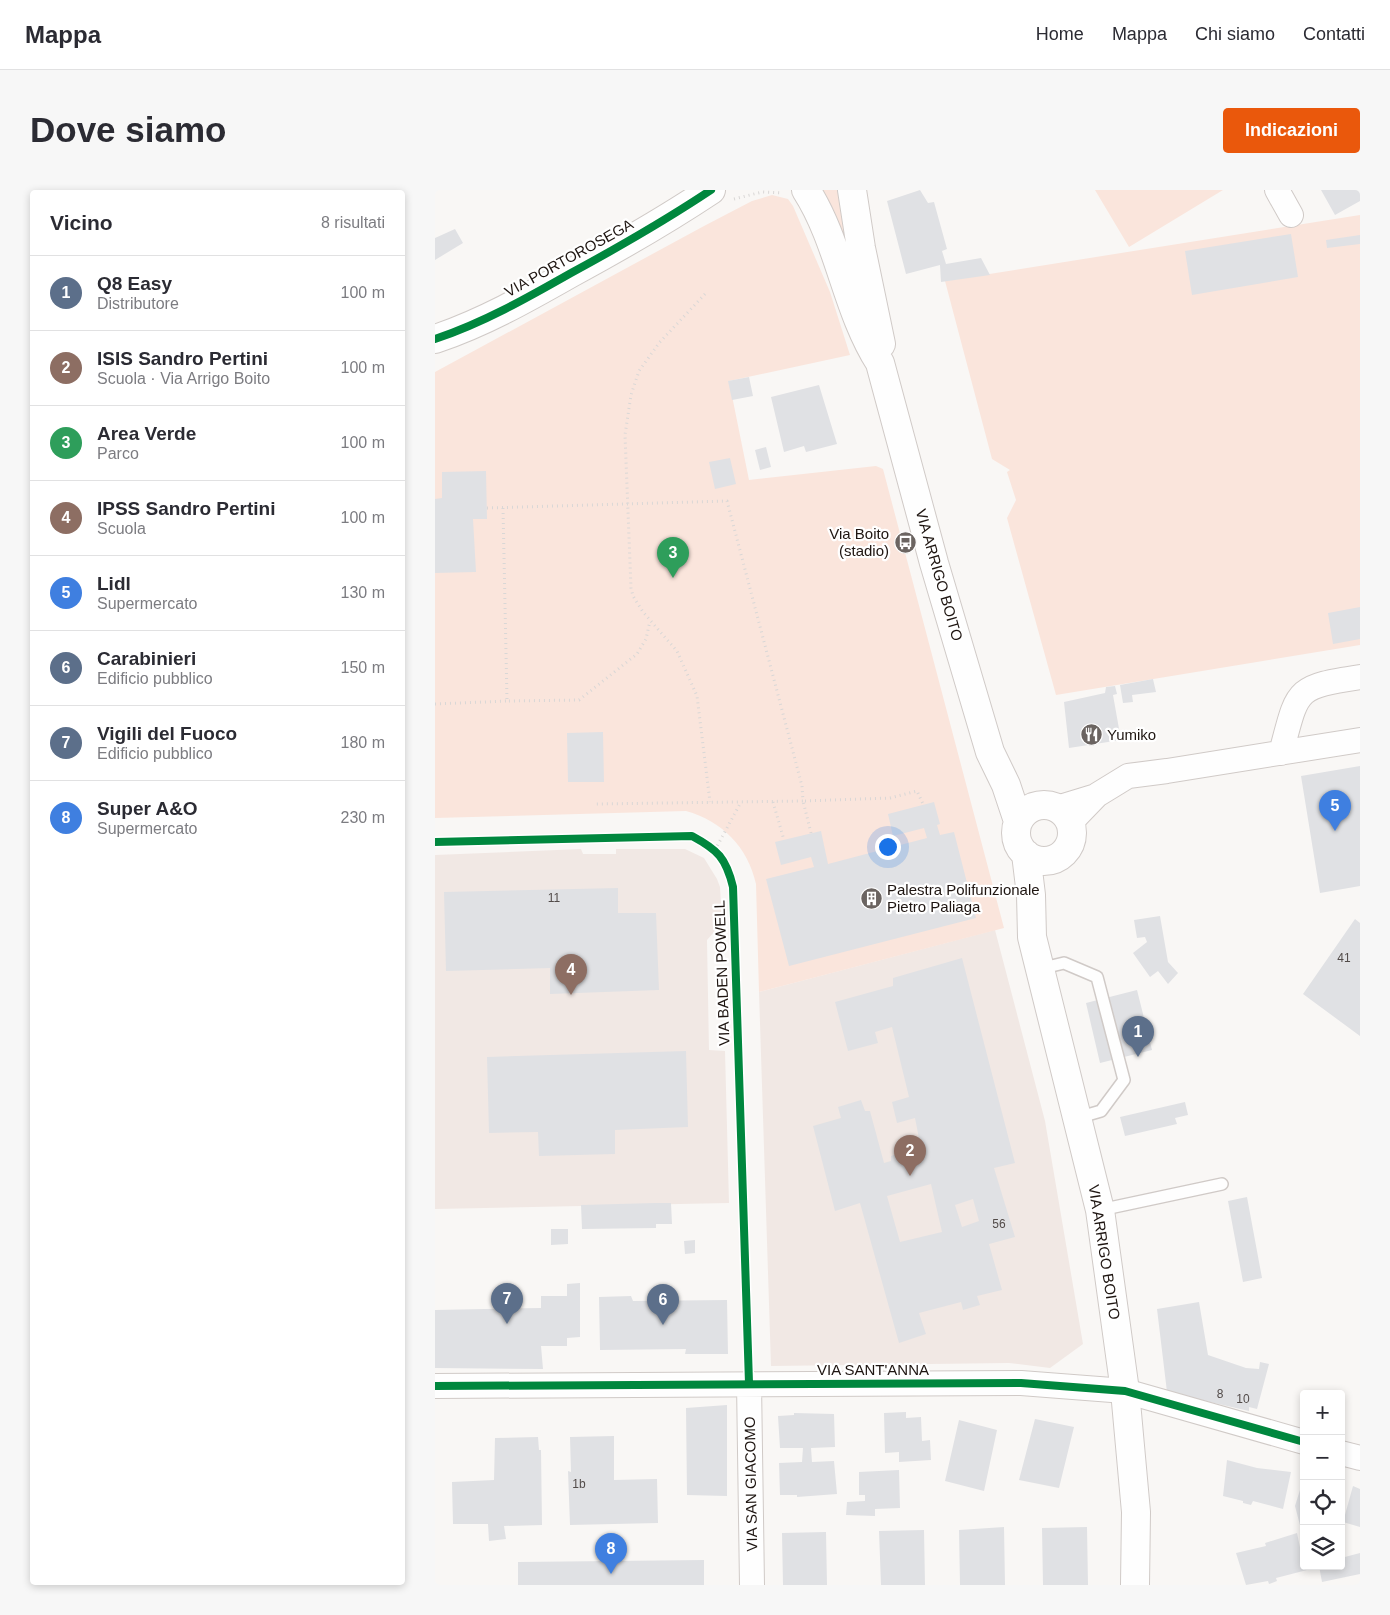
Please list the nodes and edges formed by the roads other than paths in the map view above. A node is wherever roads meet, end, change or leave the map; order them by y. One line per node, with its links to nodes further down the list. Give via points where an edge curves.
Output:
1 (687, 190): 7 (street, VIA PORTOROSEGA)
2 (711, 190): 7 (main road, VIA PORTOROSEGA)
3 (807, 190): 9 (main road, VIA ARRIGO BOITO, via 866,341)
4 (852, 190): 9 (main road, VIA ARRIGO BOITO, via 861,248 882,338)
5 (1277, 190): 6 (street)
6 (1291, 215)
7 (664, 218): 8 (main road, VIA PORTOROSEGA, via 544,288 477,323)
8 (435, 340)
9 (880, 363): 13 (main road, VIA ARRIGO BOITO, via 990,752)
10 (1360, 677): 12 (street, via 1322,683 1299,697)
11 (1360, 740): 12 (street)
12 (1281, 752): 14 (street, via 1128,776)
13 (1024, 815): 14 (main road, via 1049,805); 15 (main road, via 1016,839)
14 (1064, 816): 15 (main road, via 1072,832 1066,849 1059,856)
15 (1034, 857): 16 (main road, VIA ARRIGO BOITO, via 1032,937)
16 (1039, 969): 17 (main road, VIA ARRIGO BOITO); 17 (lane, via 1064,963 1097,977 1124,1080 1101,1111)
17 (1077, 1118): 19 (main road, VIA ARRIGO BOITO)
18 (1223, 1184): 19 (lane)
19 (1100, 1210): 22 (main road, VIA ARRIGO BOITO)
20 (749, 1384): 21 (street, VIA SANT'ANNA); 22 (street, VIA SANT'ANNA, via 1021,1383); 26 (street, VIA SAN GIACOMO)
21 (435, 1386)
22 (1125, 1391): 23 (street, VIA SANT'ANNA); 27 (main road, VIA ARRIGO BOITO, via 1136,1512)
23 (1300, 1441)
24 (1345, 1454): 25 (street)
25 (1360, 1458)
26 (752, 1585)
27 (1135, 1585)

